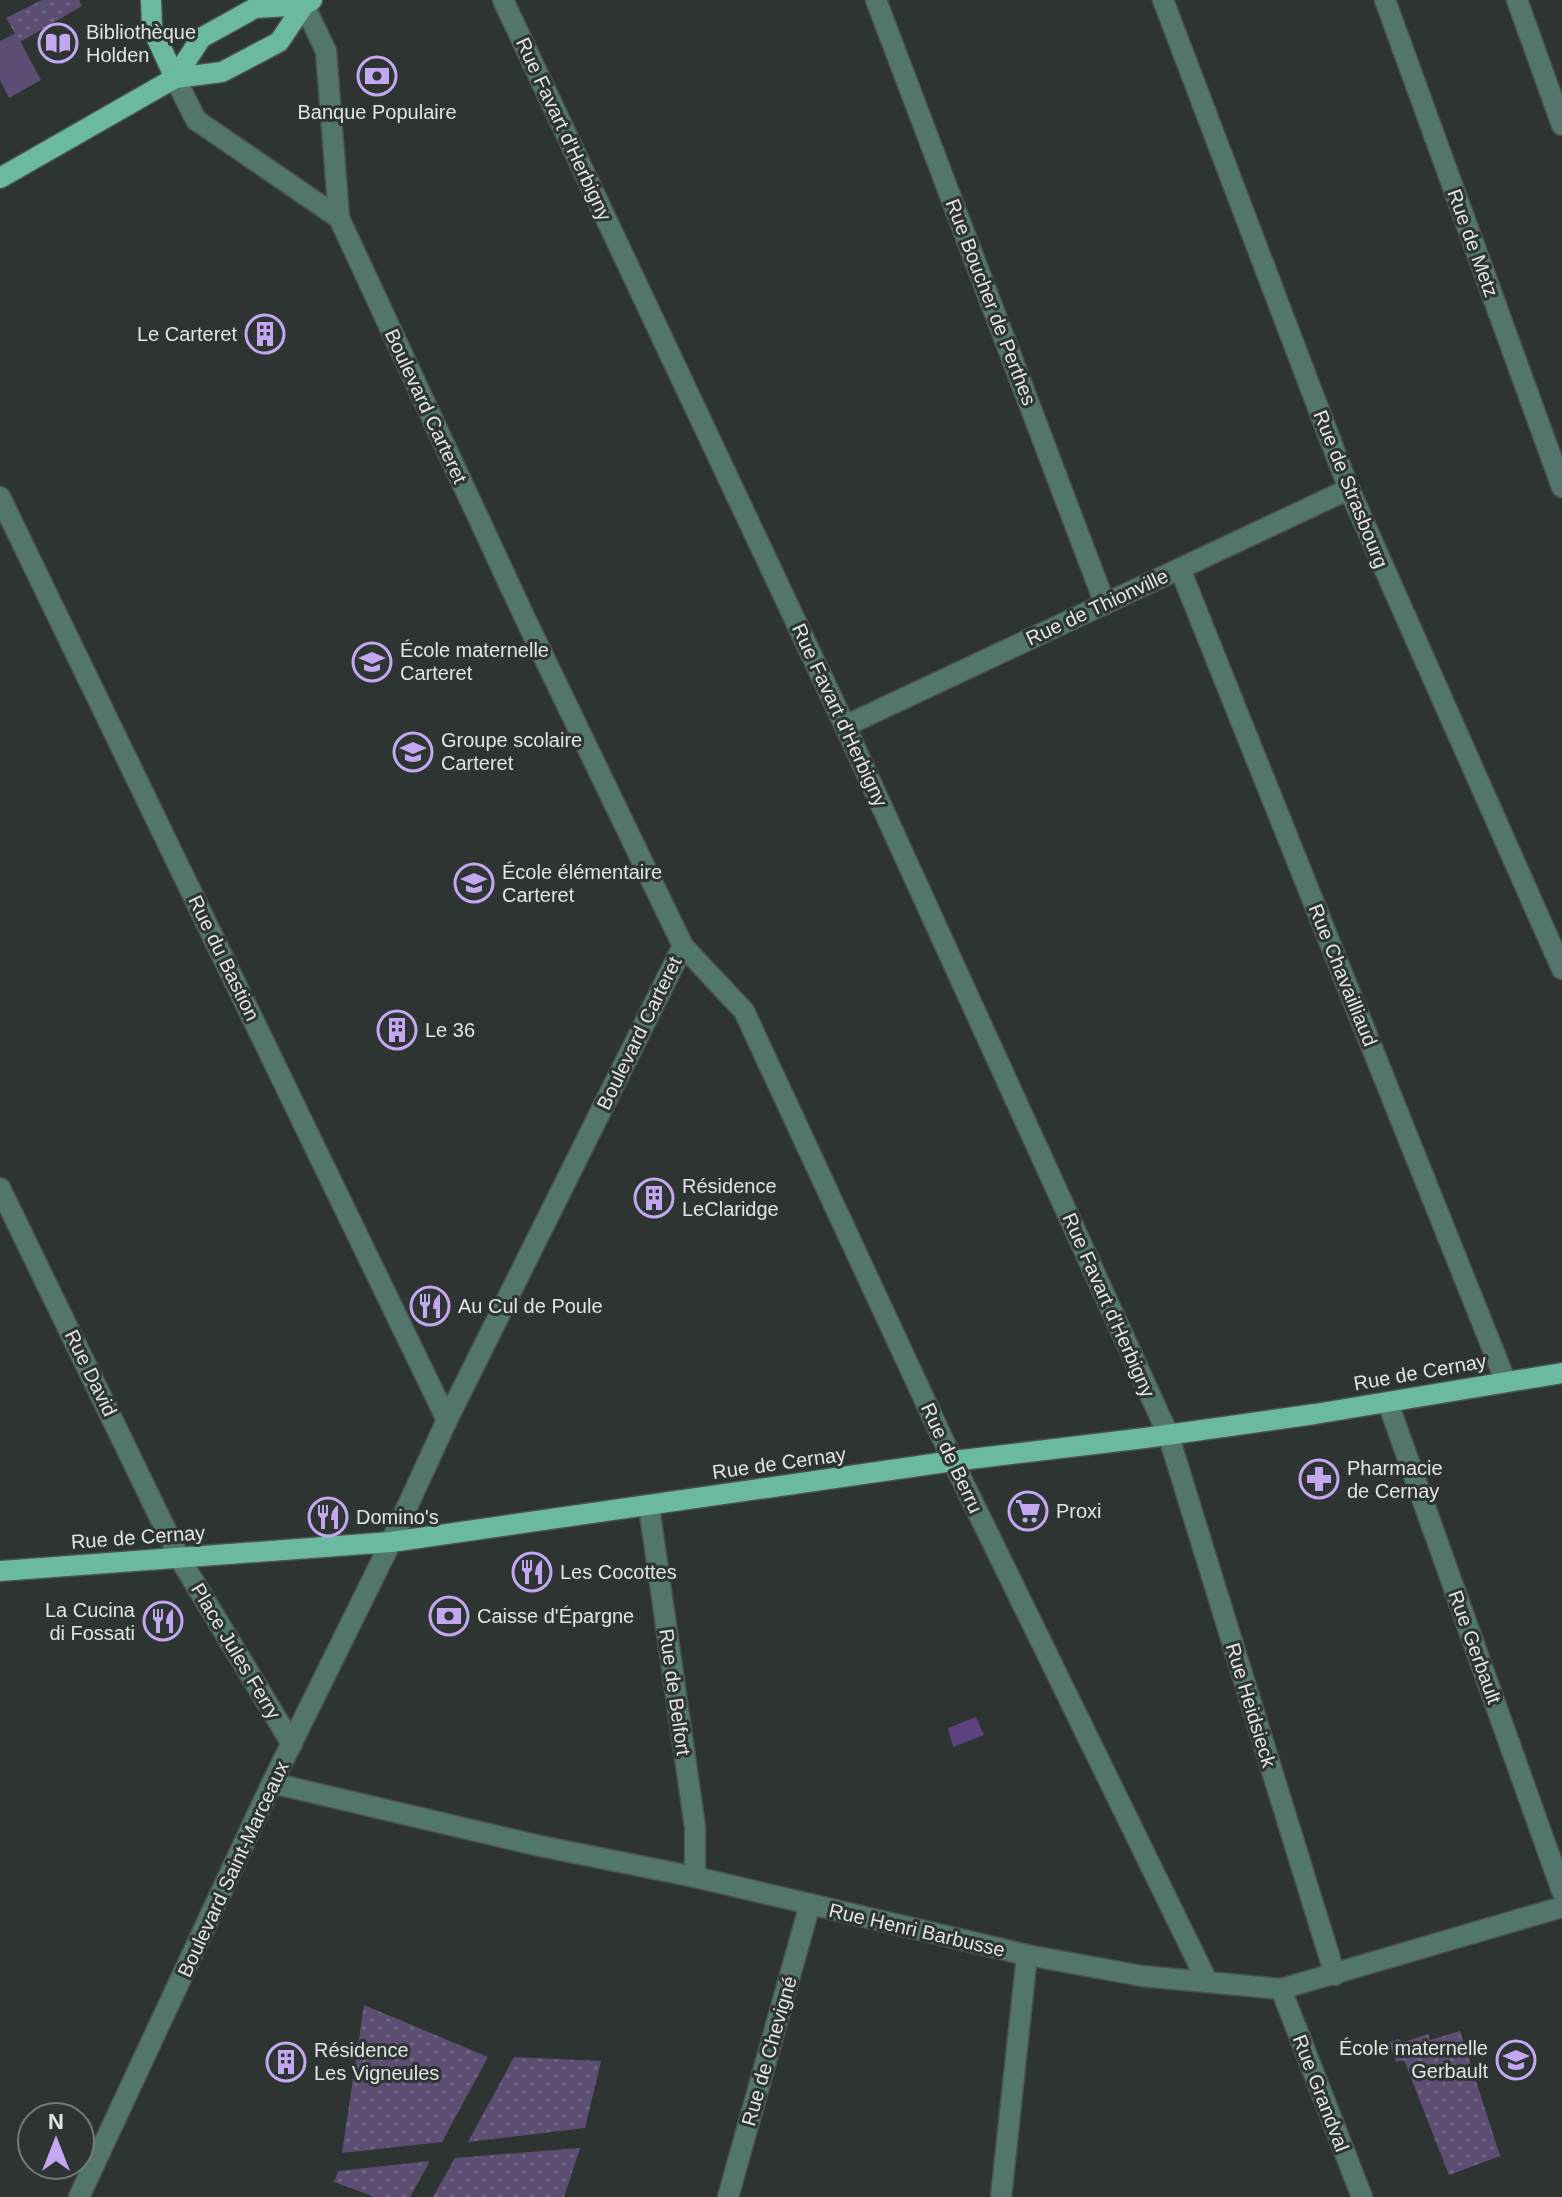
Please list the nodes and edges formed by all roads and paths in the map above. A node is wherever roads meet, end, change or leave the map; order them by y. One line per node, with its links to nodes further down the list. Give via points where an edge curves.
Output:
1 (151, 0): 8 (main road, via 152,28)
2 (503, 0): 17 (street, Rue Favart d'Herbigny)
3 (876, 0): 16 (street, Rue Boucher de Perthes)
4 (1163, 0): 13 (street, Rue de Strasbourg)
5 (1385, 0): 12 (street, Rue de Metz)
6 (1517, 0): 9 (street)
7 (306, 2): 8 (main road, via 279,42 222,72); 8 (main road, via 255,8 201,38); 11 (street, Boulevard Carteret, via 326,51)
8 (175, 78): 10 (main road); 11 (street, via 196,120)
9 (1562, 125)
10 (0, 178)
11 (339, 218): 18 (street, Boulevard Carteret)
12 (1562, 487)
13 (1349, 489): 15 (street, Rue de Thionville); 19 (street, Rue de Strasbourg)
14 (0, 497): 24 (street, Rue du Bastion)
15 (1180, 569): 16 (street, Rue de Thionville); 22 (street, Rue Chavailliaud)
16 (1105, 604): 17 (street, Rue de Thionville)
17 (845, 726): 25 (street, Rue Favart d'Herbigny)
18 (683, 946): 24 (street, Boulevard Carteret); 26 (street, Rue de Berru, via 744,1011)
19 (1562, 969)
20 (0, 1188): 29 (street, Rue David)
21 (1562, 1373): 22 (main road, Rue de Cernay)
22 (1506, 1382): 23 (main road, Rue de Cernay)
23 (1388, 1403): 25 (main road, Rue de Cernay); 34 (street, Rue Gerbault)
24 (447, 1420): 28 (street, Boulevard Carteret)
25 (1168, 1434): 26 (main road, Rue de Cernay); 38 (street, Rue Heidsieck)
26 (953, 1461): 27 (main road, Rue de Cernay); 39 (street, Rue de Berru)
27 (649, 1507): 28 (main road, Rue de Cernay); 33 (street, Rue de Belfort, via 695,1827)
28 (391, 1542): 29 (main road, Rue de Cernay); 31 (street, Boulevard Saint-Marceaux)
29 (180, 1559): 30 (main road, Rue de Cernay); 31 (street, Place Jules Ferry)
30 (0, 1571)
31 (292, 1744): 32 (street, Boulevard Saint-Marceaux)
32 (272, 1783): 33 (street, Rue Henri Barbusse); 41 (street, Boulevard Saint-Marceaux)
33 (695, 1877): 35 (street, Rue Henri Barbusse)
34 (1562, 1891)
35 (810, 1904): 37 (street, Rue Henri Barbusse); 42 (street, Rue de Chevigné)
36 (1562, 1907): 38 (street, Rue Henri Barbusse)
37 (1027, 1955): 39 (street, Rue Henri Barbusse, via 1142,1976); 43 (street)
38 (1335, 1975): 40 (street, Rue Henri Barbusse)
39 (1207, 1981): 40 (street, Rue Henri Barbusse)
40 (1281, 1989): 44 (street, Rue Grandval)
41 (79, 2197)
42 (728, 2197)
43 (1001, 2197)
44 (1362, 2197)

